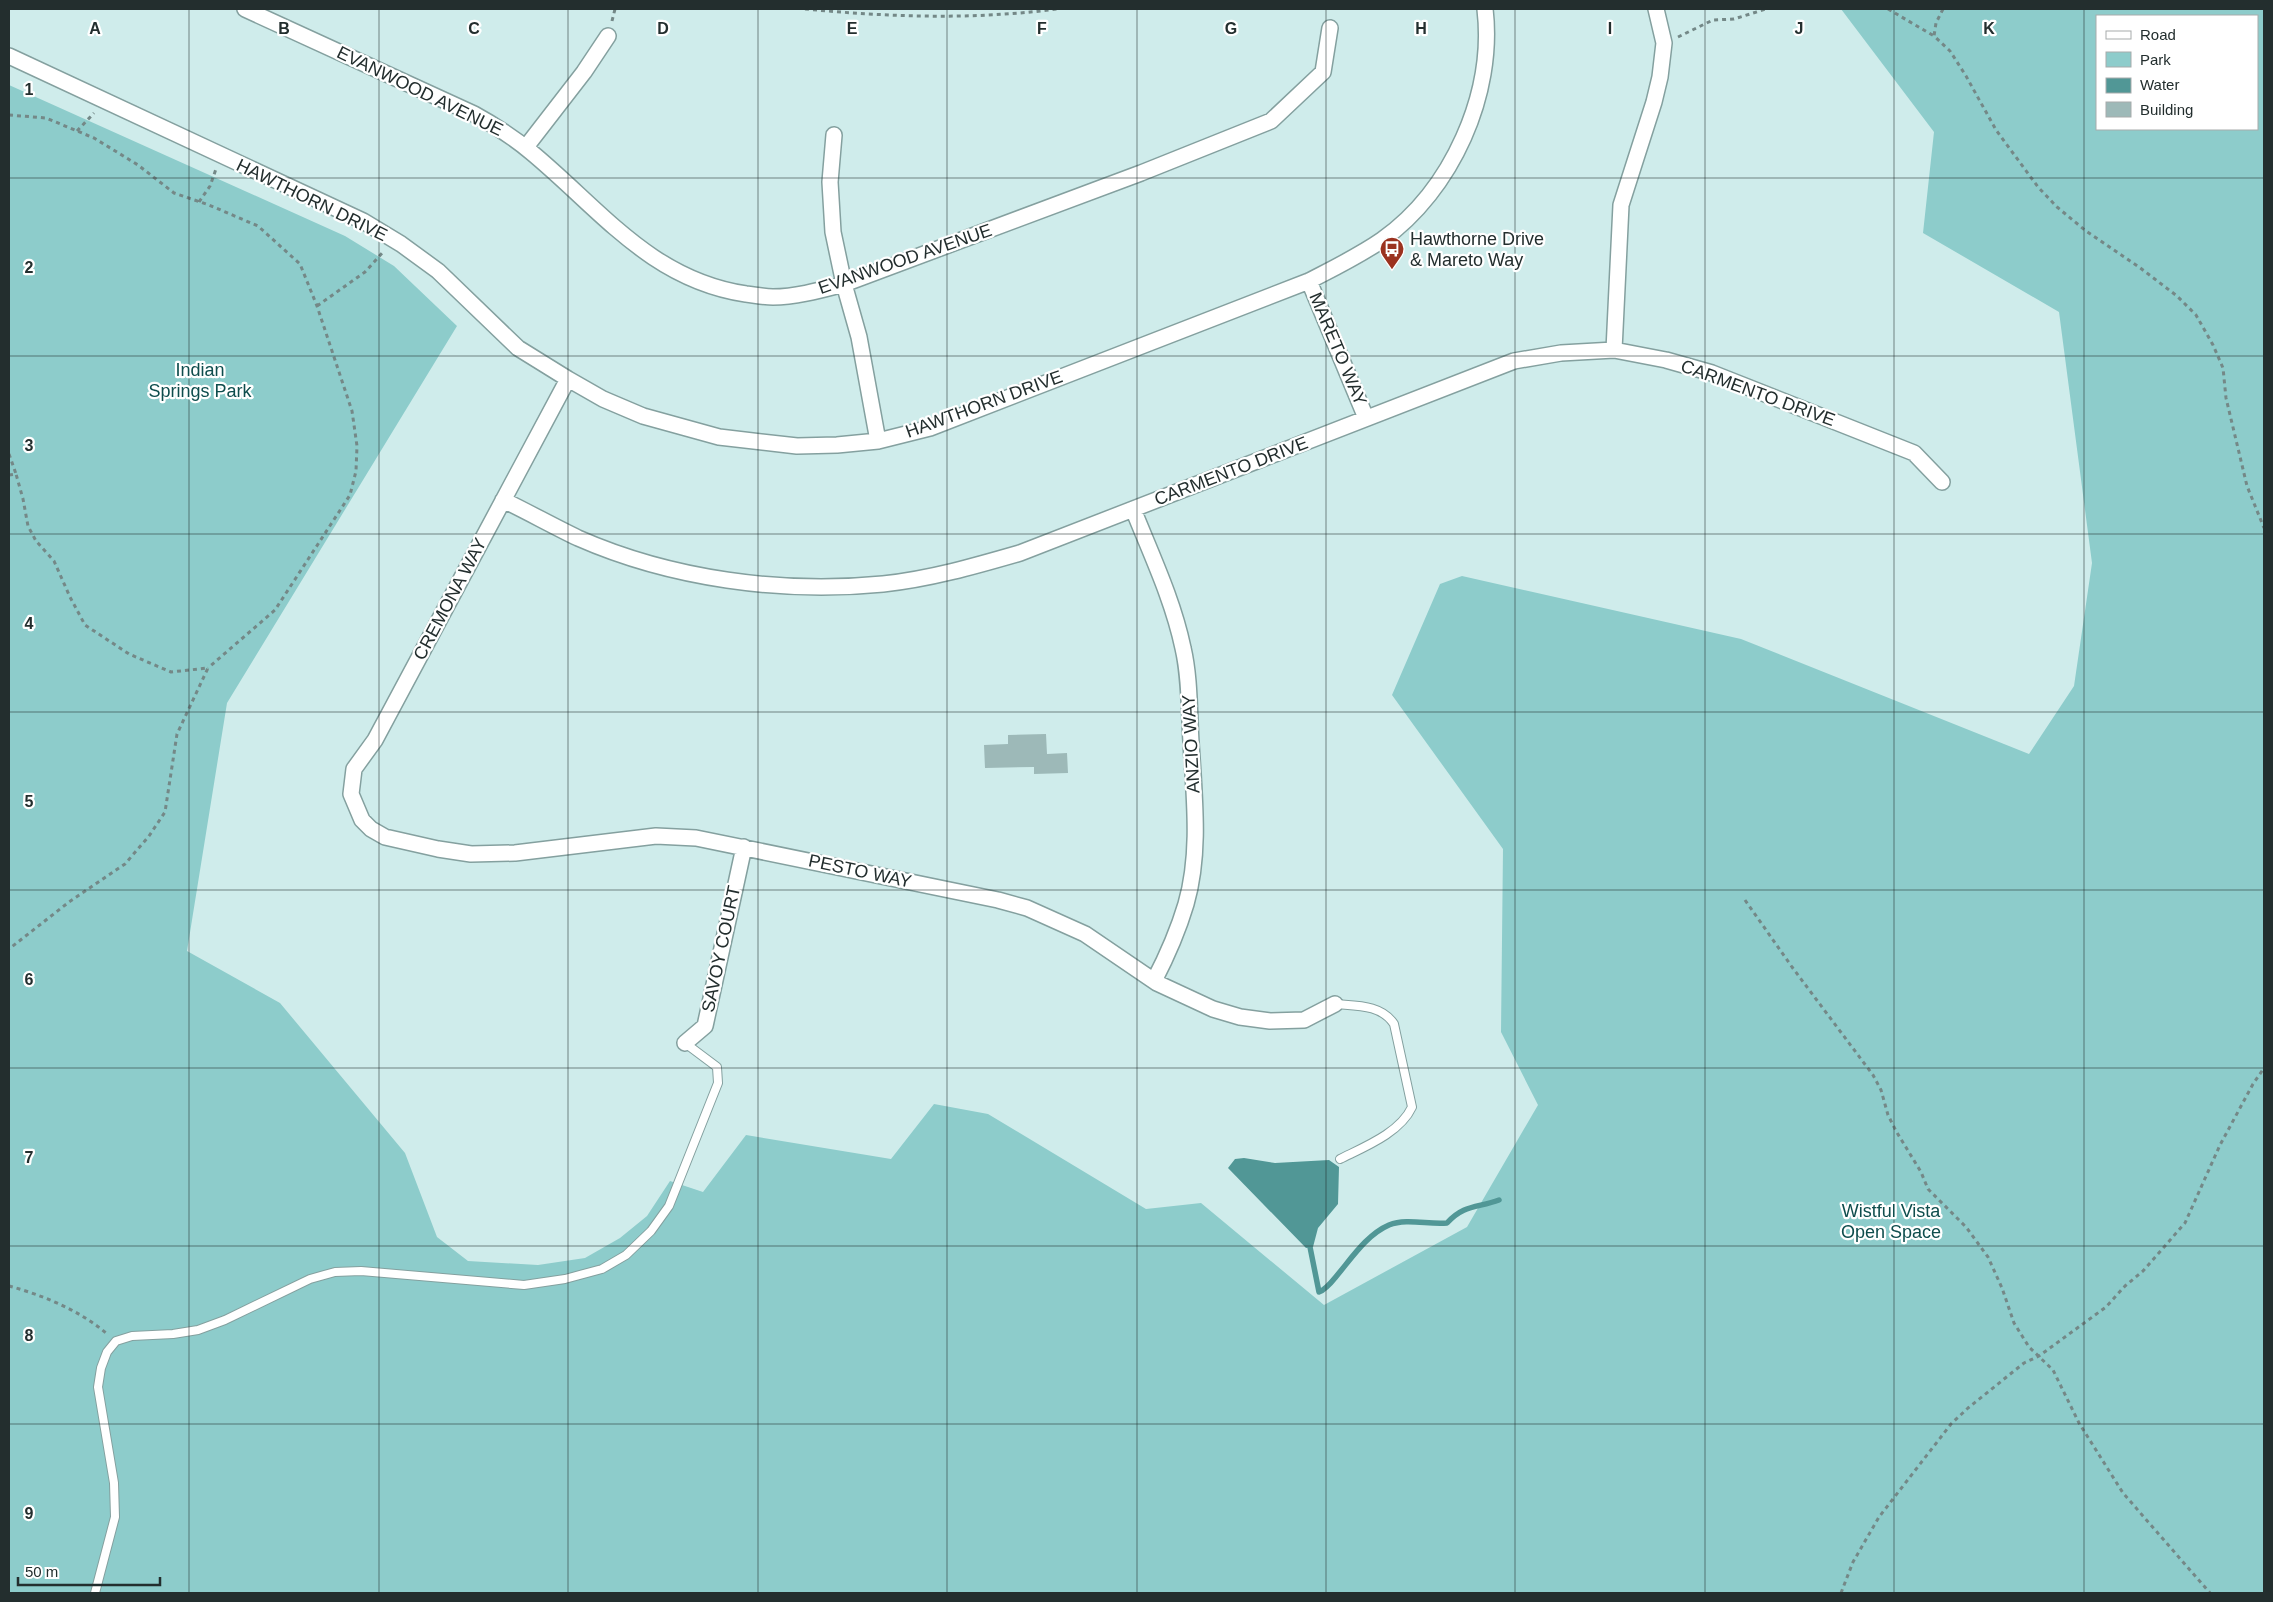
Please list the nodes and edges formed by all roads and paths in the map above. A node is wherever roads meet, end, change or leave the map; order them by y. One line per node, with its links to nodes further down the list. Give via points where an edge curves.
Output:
1 (245, 9): 18 (street, EVANWOOD AVENUE, via 474,114)
2 (805, 9): 3 (path, via 876,16 1005,16)
3 (1057, 9)
4 (1485, 9): 22 (street, HAWTHORN DRIVE, via 1486,50 1475,109 1447,169 1409,217 1384,239)
5 (1656, 9): 12 (street)
6 (1766, 9): 12 (path, via 1734,19 1713,20)
7 (1888, 9): 11 (path)
8 (1943, 9): 11 (path)
9 (1330, 28): 23 (street, EVANWOOD AVENUE, via 1323,72 1271,121)
10 (608, 36): 18 (street)
11 (1934, 36): 35 (path, via 1950,51 1996,130 2038,187 2057,207 2177,296 2196,315 2222,368 2247,486)
12 (1664, 43): 25 (street, via 1654,102 1621,205)
13 (9, 56): 14 (street, HAWTHORN DRIVE)
14 (104, 100): 16 (path); 19 (street, HAWTHORN DRIVE)
15 (9, 115): 16 (path, via 46,118)
16 (77, 131): 20 (path, via 138,165 174,193)
17 (834, 135): 23 (street, via 830,182 833,232)
18 (526, 148): 23 (street, EVANWOOD AVENUE, via 636,246 692,280 730,291 772,297)
19 (222, 155): 20 (path, via 210,186); 21 (street, HAWTHORN DRIVE, via 363,221)
20 (199, 202): 24 (path, via 258,226 300,264)
21 (392, 238): 24 (path, via 365,272); 26 (street, HAWTHORN DRIVE, via 438,270 518,348)
22 (1309, 281): 27 (street, MARETO WAY); 28 (street, HAWTHORN DRIVE, via 930,428)
23 (844, 284): 28 (street, via 859,337)
24 (317, 306): 36 (path, via 352,411 357,446 356,471 350,495 275,610)
25 (1614, 350): 27 (street, CARMENTO DRIVE, via 1562,353 1514,361); 32 (street, CARMENTO DRIVE, via 1712,372 1914,453)
26 (568, 379): 28 (street, HAWTHORN DRIVE, via 643,416 719,437 797,446); 33 (street, CREMONA WAY)
27 (1366, 418): 34 (street, CARMENTO DRIVE)
28 (878, 441)
29 (9, 454): 30 (path)
30 (16, 474): 31 (path); 36 (path, via 28,526 36,541 54,561 86,625 129,654 171,672)
31 (9, 475)
32 (1942, 482)
33 (503, 500): 34 (street, CARMENTO DRIVE, via 579,538 652,564 728,580 811,588 884,584 960,570 1020,553); 37 (street, CREMONA WAY, via 375,740 354,769 351,794)
34 (1134, 509): 41 (street, ANZIO WAY, via 1172,607 1184,648 1196,824 1186,903 1172,945)
35 (2264, 528)
36 (208, 668): 40 (path, via 177,734 165,812 149,836 125,864)
37 (362, 820): 38 (street, PESTO WAY, via 385,837 471,854 514,854 656,836 696,838)
38 (744, 847): 41 (street, PESTO WAY, via 1027,908 1085,934); 43 (street, SAVOY COURT, via 705,1026)
39 (1745, 900): 48 (path, via 1873,1075 1888,1115 1928,1189 1966,1227 1988,1257 2014,1323 2029,1347)
40 (9, 949)
41 (1154, 981): 42 (street, PESTO WAY, via 1213,1009 1270,1021 1304,1020)
42 (1335, 1004): 45 (lane, via 1375,1008 1389,1017 1396,1033 1412,1106 1395,1128)
43 (685, 1043): 47 (lane, via 717,1067 718,1083 669,1206 626,1255 602,1269 524,1285 362,1271 335,1272 310,1279 198,1330 132,1336)
44 (2264, 1068): 48 (path, via 2220,1145 2185,1223 2143,1272 2106,1307)
45 (1340, 1159)
46 (9, 1286): 47 (path, via 35,1294 95,1323)
47 (116, 1341): 49 (lane, via 107,1352 98,1387 114,1483 114,1517)
48 (2039, 1356): 50 (path, via 2024,1363 1951,1424 1878,1517 1853,1562); 51 (path, via 2053,1370 2070,1407 2123,1493)
49 (95, 1593)
50 (1841, 1593)
51 (2210, 1593)

